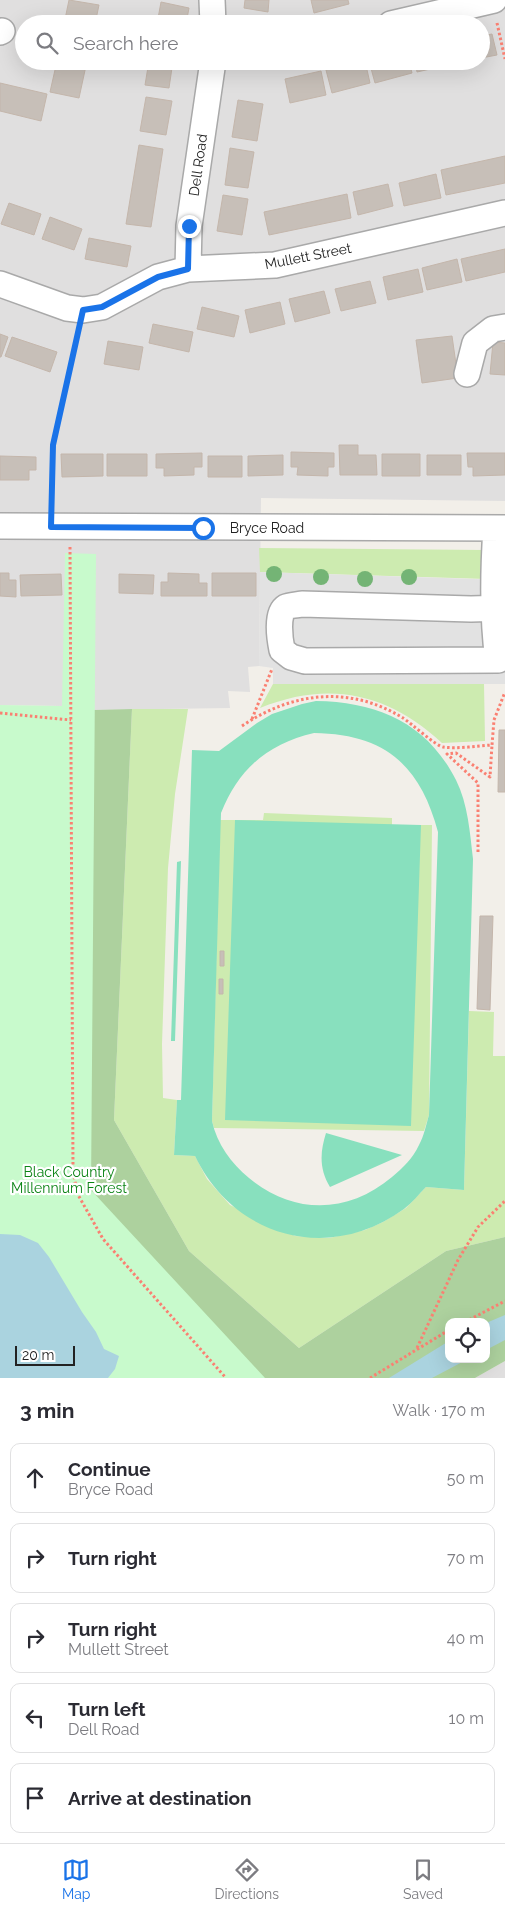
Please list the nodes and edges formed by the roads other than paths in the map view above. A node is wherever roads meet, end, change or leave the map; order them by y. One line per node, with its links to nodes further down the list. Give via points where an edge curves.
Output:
1 (212, 0): 3 (street)
2 (493, 0): 4 (street)
3 (213, 15)
4 (429, 15)
5 (212, 70): 7 (street, Dell Road, via 189,226)
6 (505, 213): 7 (street, Mullett Street, via 275,265)
7 (188, 269): 8 (street, Mullett Street, via 158,277 102,307 83,310 67,308)
8 (0, 284)
9 (505, 327): 10 (street, via 493,329 474,342)
10 (467, 374)
11 (0, 526): 12 (street, Bryce Road)
12 (500, 528): 13 (street, via 492,578)
13 (499, 608): 14 (street); 14 (street, via 302,604 287,606 282,611 279,634 282,650 305,661)
14 (501, 660)

